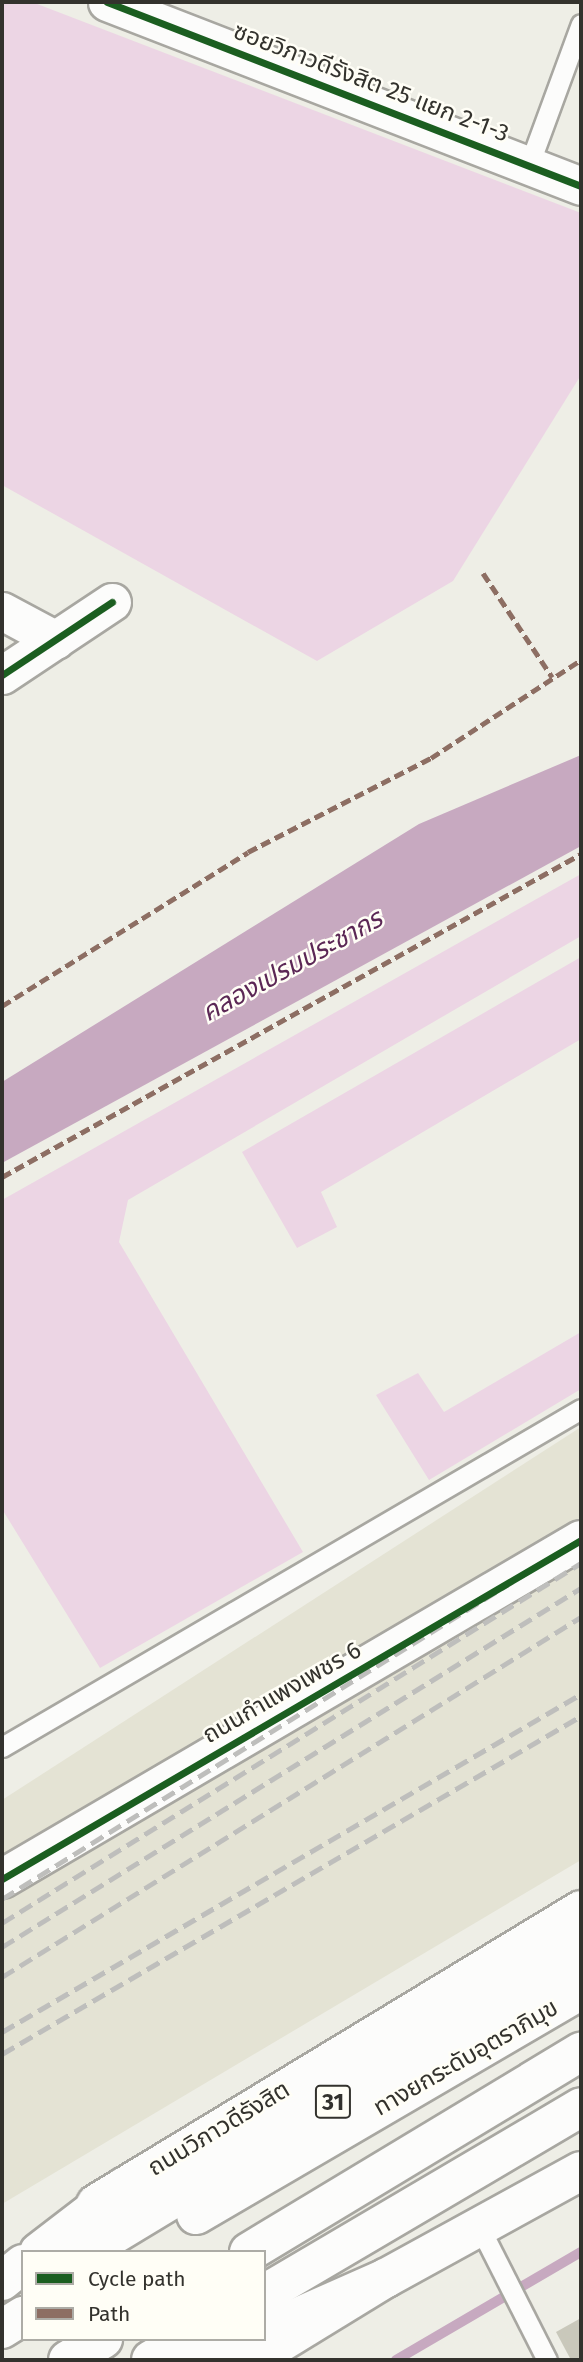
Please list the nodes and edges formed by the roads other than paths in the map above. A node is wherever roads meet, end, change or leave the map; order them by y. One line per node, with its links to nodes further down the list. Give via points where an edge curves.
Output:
1 (107, 2): 3 (street, ซอยวิภาวดีรังสิต 25 แยก 2-1-3)
2 (581, 24): 3 (lane)
3 (529, 166): 4 (street, ซอยวิภาวดีรังสิต 25 แยก 2-1-3)
4 (581, 186)
5 (112, 602): 7 (street)
6 (2, 611): 7 (street)
7 (56, 640): 8 (street)
8 (2, 675)
9 (581, 1409): 11 (lane)
10 (581, 1540): 12 (main road, ถนนกำแพงเพชร 6)
11 (2, 1747)
12 (2, 1879)
13 (581, 1910): 19 (main road, ถนนวิภาวดีรังสิต / 31)
14 (581, 1952): 23 (main road, ถนนวิภาวดีรังสิต / 31)
15 (581, 1990): 24 (main road, ทางยกระดับอุตราภิมุข / 31)
16 (581, 2052): 25 (main road)
17 (581, 2106): 32 (main road)
18 (581, 2171): 20 (main road)
19 (125, 2186): 21 (main road, ถนนวิภาวดีรังสิต / 31); 22 (main road)
20 (480, 2228): 29 (main road); 44 (lane)
21 (23, 2250)
22 (42, 2250)
23 (88, 2250)
24 (137, 2250)
25 (252, 2250)
26 (21, 2251): 27 (main road, ถนนวิภาวดีรังสิต / 31)
27 (2, 2263)
28 (21, 2266): 30 (main road)
29 (386, 2278): 36 (main road); 43 (main road)
30 (2, 2281)
31 (21, 2290): 33 (main road)
32 (266, 2293)
33 (2, 2302)
34 (21, 2317): 35 (main road)
35 (2, 2329)
36 (266, 2331)
37 (100, 2341): 40 (main road)
38 (184, 2341): 41 (main road)
39 (243, 2341): 42 (main road)
40 (68, 2360)
41 (151, 2360)
42 (200, 2360)
43 (252, 2360)
44 (547, 2360)

